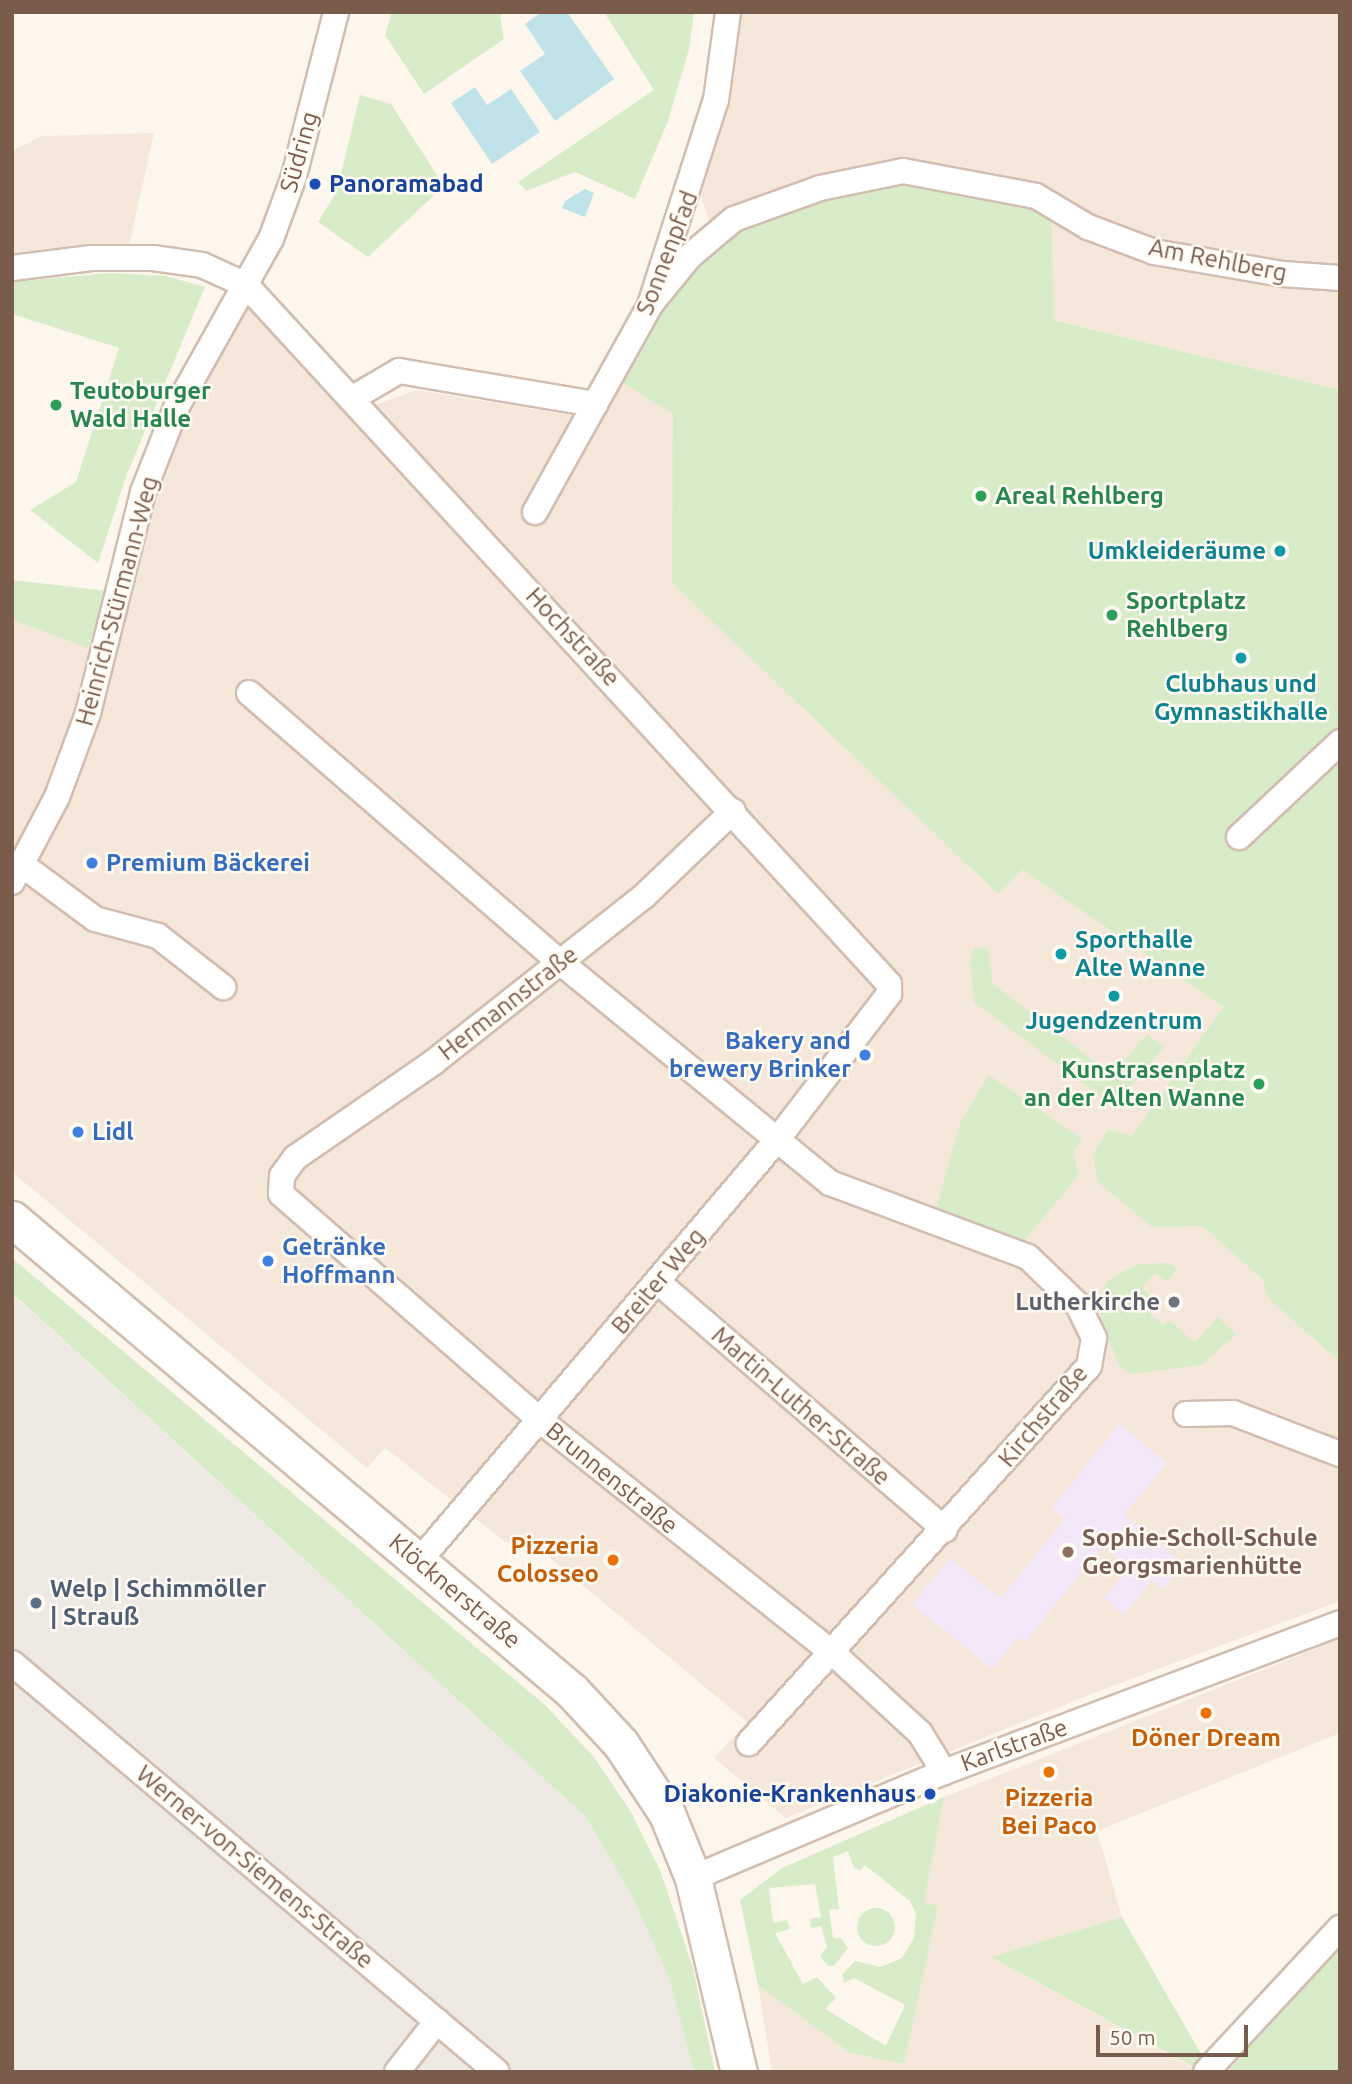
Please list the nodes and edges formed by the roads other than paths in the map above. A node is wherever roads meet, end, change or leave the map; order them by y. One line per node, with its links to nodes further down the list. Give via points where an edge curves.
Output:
1 (336, 12): 5 (street, Südring, via 294,176 271,239)
2 (728, 12): 6 (street, Sonnenpfad, via 716,100)
3 (12, 268): 5 (street, via 91,258 173,259 202,265)
4 (1340, 278): 6 (street, Am Rehlberg, via 1283,274 1154,252 1088,227 1037,196 903,172 820,188 734,219 690,256)
5 (246, 285): 7 (street, Hochstraße); 14 (street, Heinrich-Stürmann-Weg, via 176,408 143,492 88,713 57,797)
6 (650, 305): 8 (street, Sonnenpfad)
7 (351, 399): 8 (street, via 399,371); 12 (street, Hochstraße)
8 (595, 404): 9 (street, Sonnenpfad)
9 (535, 512)
10 (249, 693): 15 (street, Kirchstraße)
11 (1340, 742): 13 (street)
12 (733, 811): 15 (street, Hermannstraße, via 644,896); 17 (street, Hochstraße, via 889,984)
13 (1239, 837)
14 (17, 873): 16 (street, via 95,919 158,936)
15 (560, 962): 18 (street, Kirchstraße); 19 (street, Hermannstraße, via 434,1062 295,1158)
16 (223, 987)
17 (888, 995): 18 (street, Breiter Weg)
18 (776, 1141): 21 (street, Breiter Weg); 25 (street, Kirchstraße, via 830,1183 1028,1257 1078,1305 1094,1338 1089,1366 1070,1392)
19 (279, 1185): 23 (street, Brunnenstraße, via 286,1203)
20 (12, 1219): 26 (main road, Klöcknerstraße)
21 (658, 1282): 23 (street, Breiter Weg); 25 (street, Martin-Luther-Straße)
22 (1186, 1414): 24 (street, via 1233,1413)
23 (541, 1421): 26 (street, Breiter Weg); 28 (street, Brunnenstraße)
24 (1340, 1454)
25 (945, 1530): 28 (street, Kirchstraße)
26 (419, 1561): 32 (main road, Klöcknerstraße, via 572,1691 621,1744 667,1814)
27 (1340, 1623): 31 (street, Karlstraße)
28 (834, 1654): 30 (street, Kirchstraße); 31 (street, Brunnenstraße, via 919,1733)
29 (12, 1663): 34 (street, Werner-von-Siemens-Straße)
30 (749, 1743)
31 (944, 1772): 32 (street, Karlstraße)
32 (693, 1878): 37 (main road, Klöcknerstraße)
33 (1340, 1928): 38 (street)
34 (438, 2021): 35 (street); 36 (street, Werner-von-Siemens-Straße)
35 (397, 2072)
36 (497, 2072)
37 (739, 2072)
38 (1206, 2072)

